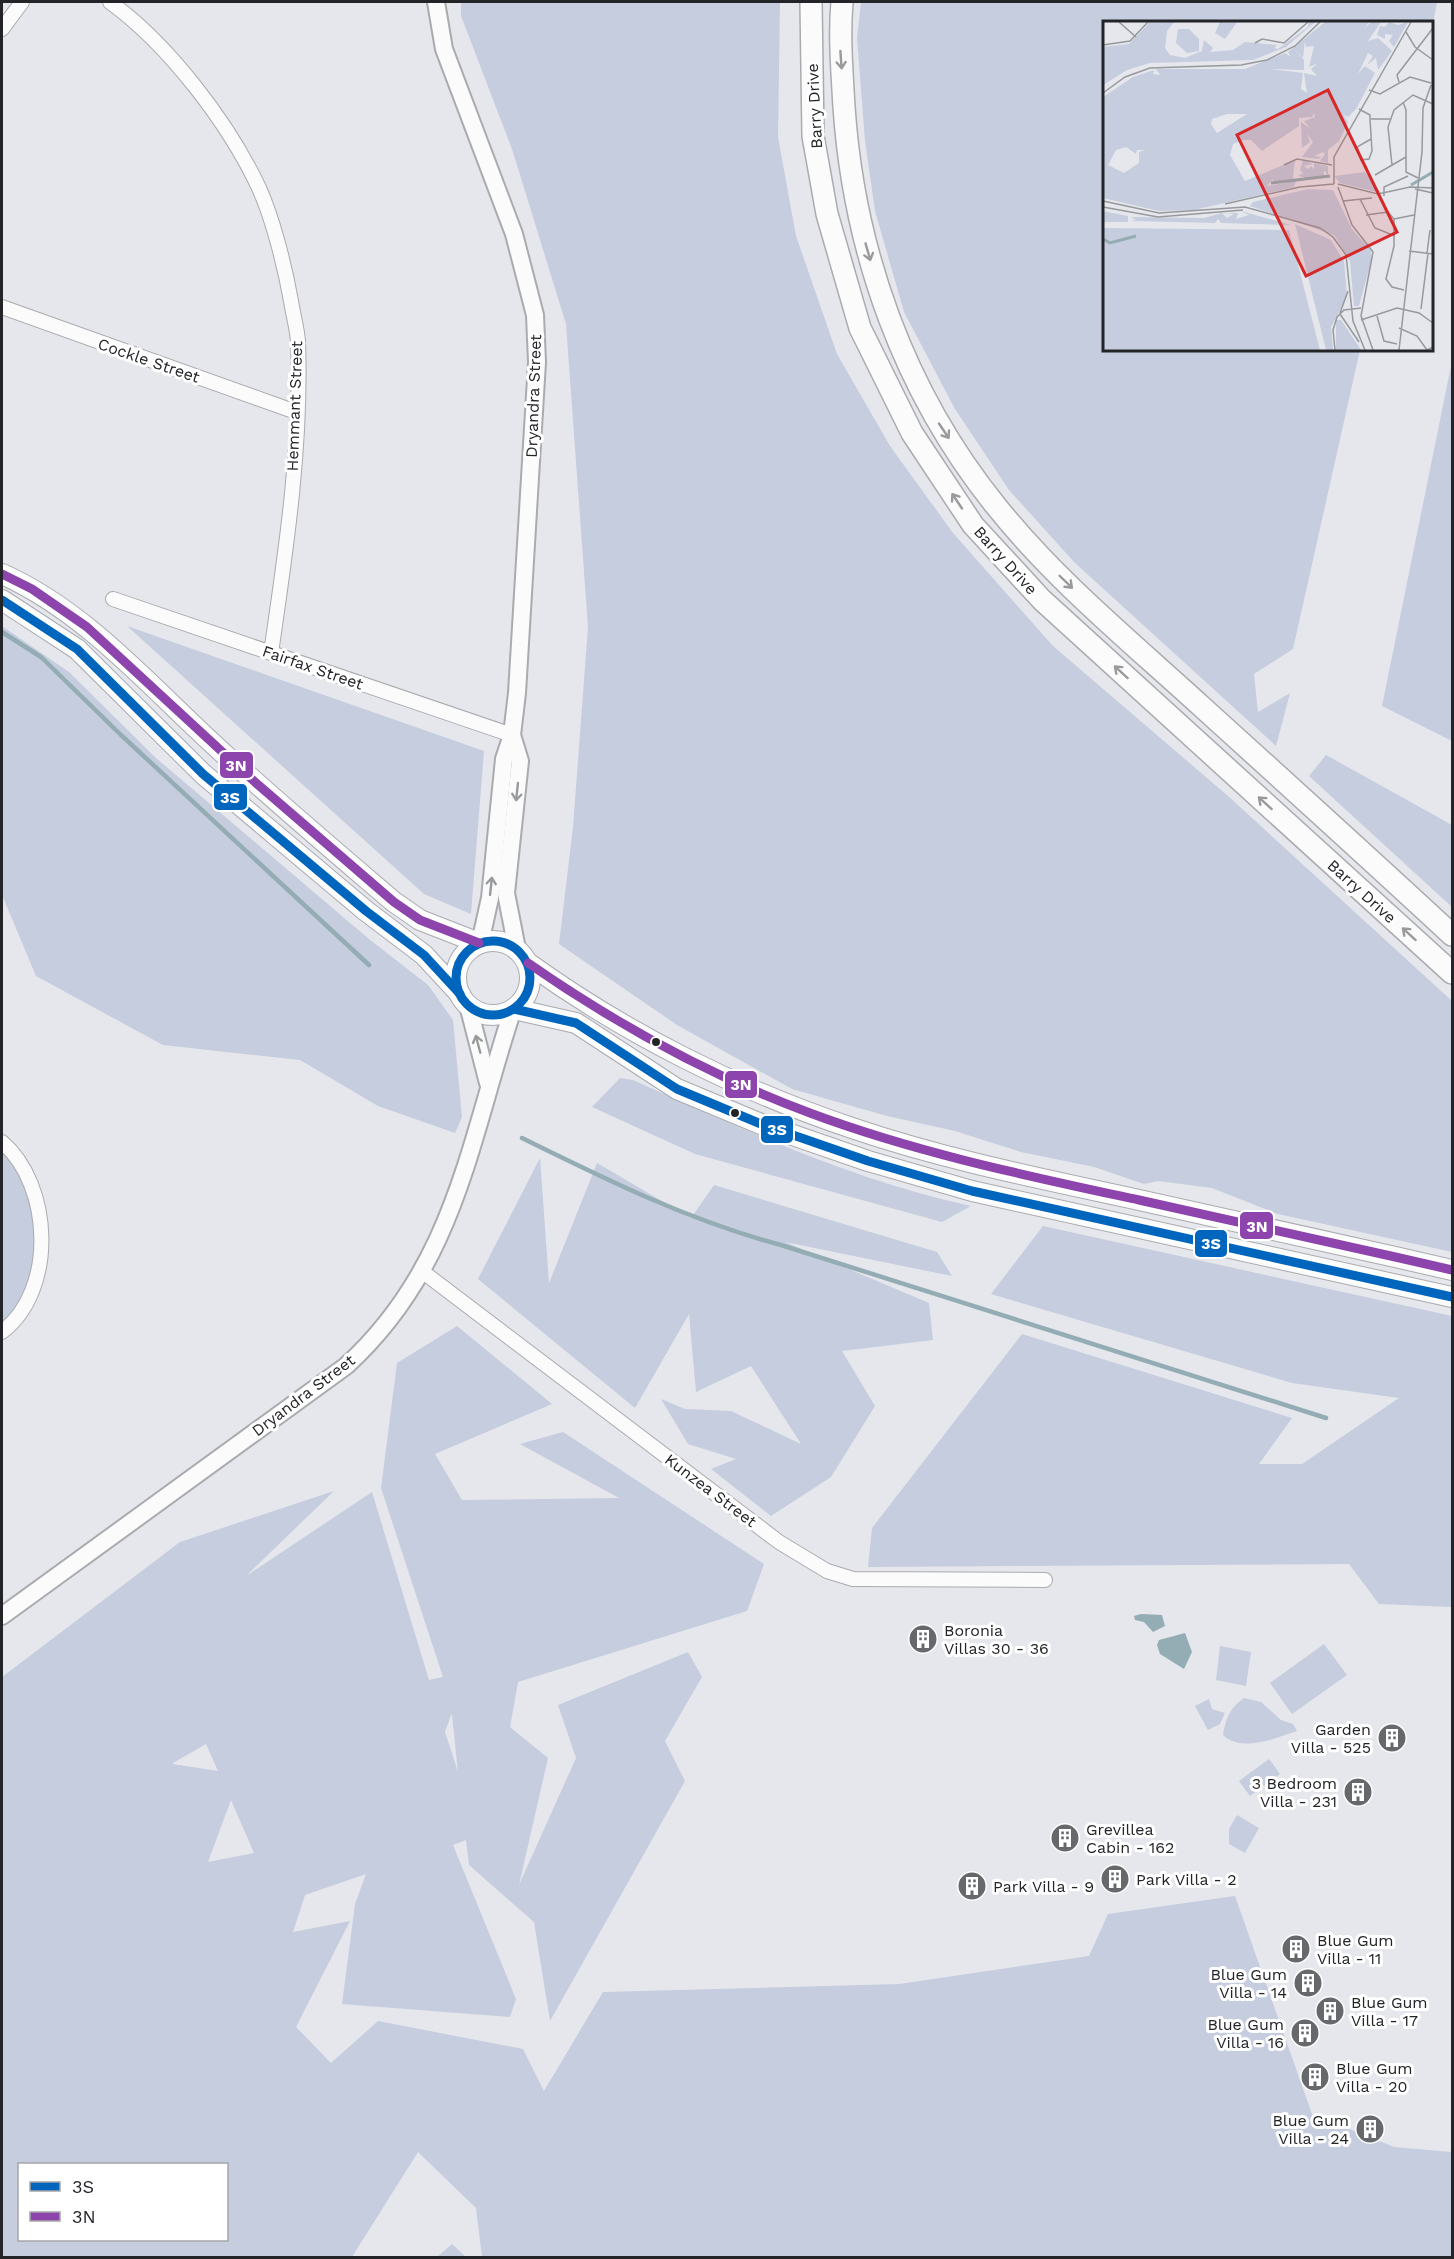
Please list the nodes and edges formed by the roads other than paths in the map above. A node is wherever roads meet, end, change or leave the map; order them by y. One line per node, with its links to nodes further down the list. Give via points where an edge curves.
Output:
1 (22, 2): 6 (street)
2 (110, 2): 8 (street, Hemmant Street, via 130,16 209,102 259,188 286,276 298,340)
3 (436, 2): 13 (street, Dryandra Street, via 444,50 514,234 535,315 537,373)
4 (812, 2): 17 (main road, Barry Drive, one-way to 4, via 1042,600 973,525 912,433 860,328 827,214 813,136)
5 (842, 2): 14 (main road, Barry Drive, one-way to 14, via 839,37 845,120 858,218 888,320 938,424 996,506 1062,579)
6 (2, 29)
7 (2, 308): 8 (street, Cockle Street)
8 (296, 412): 12 (street, Hemmant Street, via 290,526)
9 (2, 574): 15 (main road, via 27,585 88,628 234,764 394,902 420,920)
10 (113, 599): 12 (street, Fairfax Street)
11 (2, 600): 18 (main road, via 77,649 203,774 424,955)
12 (271, 653): 13 (street, Fairfax Street)
13 (512, 735): 15 (street, Dryandra Street, one-way to 13, via 490,898 504,759); 16 (street, Dryandra Street, one-way to 16, via 520,761 506,892)
14 (1452, 935)
15 (479, 943): 16 (main road, via 499,941); 18 (main road, via 463,956 456,975)
16 (522, 956): 19 (main road, via 530,984); 22 (main road, via 566,992 693,1061 791,1106 853,1128 1018,1173)
17 (1452, 973)
18 (464, 999): 19 (main road, via 486,1014 500,1015); 20 (street, one-way to 18)
19 (514, 1009): 20 (street, Dryandra Street); 24 (main road, via 576,1023 678,1089 761,1124 868,1161 972,1191)
20 (489, 1084): 23 (street, Dryandra Street, via 454,1207)
21 (2, 1142): 25 (street, via 16,1155 30,1178 39,1204 41,1227 37,1269 30,1291 20,1311)
22 (1452, 1270)
23 (423, 1272): 26 (street, Kunzea Street, via 779,1542 827,1571 853,1579); 27 (street, Dryandra Street, via 369,1345 346,1366)
24 (1452, 1297)
25 (2, 1332)
26 (1045, 1580)
27 (2, 1616)

